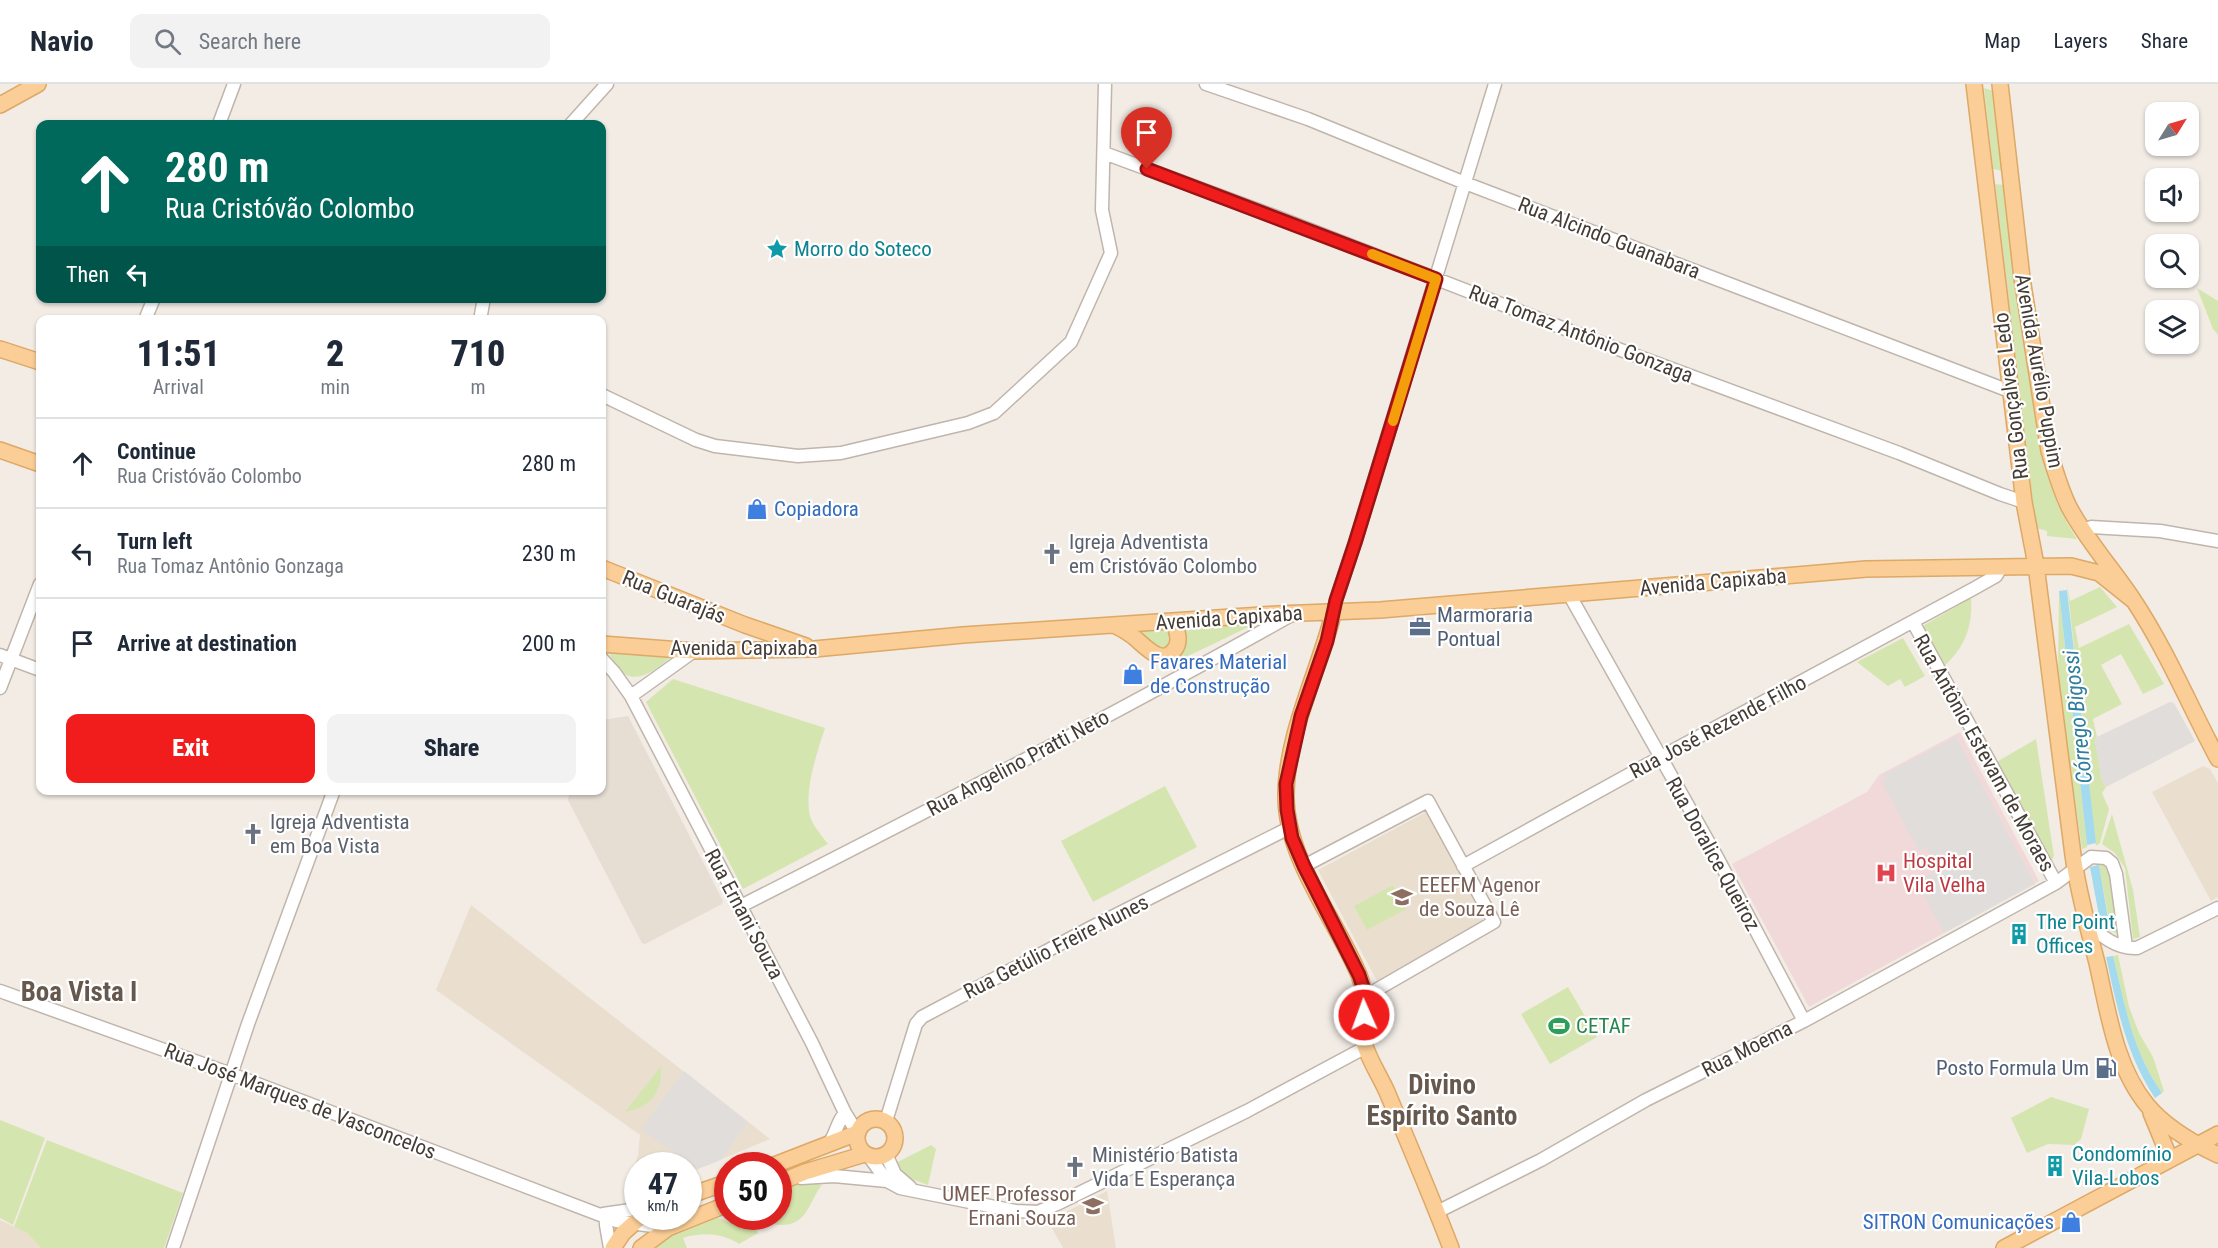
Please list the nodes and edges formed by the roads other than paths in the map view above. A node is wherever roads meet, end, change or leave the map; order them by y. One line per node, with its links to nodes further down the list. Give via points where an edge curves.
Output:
1 (18, 84): 10 (main road)
2 (38, 84): 11 (main road)
3 (234, 84): 12 (street)
4 (607, 84): 13 (street)
5 (1105, 84): 14 (street)
6 (1206, 84): 15 (street, Rua Alcindo Guanabara, via 1308,119)
7 (1495, 84): 15 (street)
8 (1974, 84): 19 (main road, Rua Gonçalves Ledo)
9 (2000, 84): 24 (main road, Avenida Aurélio Puppim, via 2022,278 2049,451 2069,506)
10 (0, 93)
11 (0, 105)
12 (220, 120)
13 (575, 120)
14 (1104, 153): 16 (street, Rua Tomaz Antônio Gonzaga); 20 (street, via 1102,210 1111,253 1071,342 994,413 968,423 841,453 798,456 715,446)
15 (1465, 183): 16 (street); 19 (street, Rua Alcindo Guanabara)
16 (1436, 279): 23 (street, Rua Tomaz Antônio Gonzaga); 34 (street)
17 (0, 349): 18 (main road)
18 (36, 361)
19 (2012, 392): 23 (main road, Rua Gonçalves Ledo)
20 (606, 397)
21 (0, 450): 22 (main road)
22 (36, 463)
23 (2024, 502): 26 (main road, Rua Gonçalves Ledo)
24 (2083, 530): 25 (street, via 2091,527 2160,531); 33 (main road, Avenida Aurélio Puppim)
25 (2218, 541)
26 (2036, 565): 27 (main road, Avenida Capixaba); 33 (main road, Avenida Capixaba, via 2071,566 2099,573); 57 (main road, Rua Gonçalves Ledo)
27 (2002, 566): 28 (main road, Avenida Capixaba); 30 (street, Rua José Rezende Filho, via 1996,576)
28 (1980, 567): 30 (street); 32 (main road, Avenida Capixaba, via 1866,569)
29 (606, 570): 38 (main road, Rua Guarajás)
30 (1973, 589): 37 (street, Rua José Rezende Filho)
31 (36, 592): 44 (street)
32 (1569, 594): 34 (main road, Avenida Capixaba); 51 (street, Rua Doralice Queiroz)
33 (2134, 601): 52 (main road, Avenida Aurélio Puppim)
34 (1334, 611): 35 (main road, Avenida Capixaba); 54 (main road, via 1289,767)
35 (1295, 613): 36 (main road, Avenida Capixaba); 60 (street, Rua Angelino Pratti Neto, via 1005,771)
36 (1173, 621): 39 (main road, Avenida Capixaba); 39 (main road, via 1178,643 1171,653 1162,656)
37 (1913, 622): 51 (street, Rua José Rezende Filho); 58 (street, Rua Antônio Estevam de Moraes)
38 (745, 625): 41 (main road, Rua Guarajás); 43 (main road, via 745,642)
39 (1114, 625): 41 (main road, Avenida Capixaba)
40 (606, 644): 42 (main road, Avenida Capixaba)
41 (814, 649): 43 (main road, Avenida Capixaba)
42 (694, 651): 43 (main road, Avenida Capixaba); 48 (street)
43 (738, 651)
44 (5, 657): 46 (street); 49 (street)
45 (606, 664): 47 (street, Rua Ernani Souza)
46 (36, 669)
47 (620, 681): 48 (street, via 635,685); 50 (street, Rua Ernani Souza)
48 (650, 682): 50 (street)
49 (0, 688)
50 (631, 696): 60 (street, Rua Ernani Souza)
51 (1659, 758): 56 (street, Rua José Rezende Filho); 66 (street, Rua Doralice Queiroz)
52 (2218, 759)
53 (332, 795): 68 (street)
54 (1289, 828): 55 (main road); 71 (street, Rua Getúlio Freire Nunes, via 922,1017 916,1024)
55 (1304, 866): 56 (street, via 1428,801); 65 (main road, via 1355,966)
56 (1463, 866): 65 (street, via 1494,922)
57 (2075, 868): 58 (street, Rua Moema); 59 (main road, Rua Gonçalves Ledo); 63 (street, Rua Moema, via 2096,856 2112,863)
58 (2056, 884): 59 (street, via 2070,885); 66 (street, Rua Moema)
59 (2080, 895): 62 (main road, Rua Gonçalves Ledo)
60 (739, 907): 70 (street, Rua Ernani Souza)
61 (2218, 909): 63 (street, via 2142,946)
62 (2086, 919): 63 (street, via 2099,933); 69 (main road, Rua Gonçalves Ledo, via 2121,1057)
63 (2126, 948)
64 (0, 991): 68 (street, Rua José Marques de Vasconcelos)
65 (1364, 997): 67 (main road)
66 (1804, 1021): 85 (street, Rua Moema)
67 (1366, 1047): 84 (street, via 1247,1111 1047,1209 1015,1212); 85 (main road)
68 (231, 1074): 86 (street, Rua José Marques de Vasconcelos); 90 (street)
69 (2148, 1107): 75 (main road); 80 (main road)
70 (845, 1113): 72 (street, Rua Ernani Souza); 74 (street)
71 (886, 1121): 72 (main road, via 866,1120); 77 (main road, via 895,1140)
72 (857, 1132): 74 (main road); 76 (main road, via 858,1144)
73 (2218, 1134): 75 (main road)
74 (830, 1142): 79 (main road)
75 (2197, 1144): 78 (main road); 80 (main road)
76 (866, 1154): 77 (main road); 81 (main road); 83 (street)
77 (886, 1154): 84 (street, via 895,1174)
78 (2218, 1155)
79 (792, 1158)
80 (2170, 1159): 94 (main road)
81 (792, 1177)
82 (792, 1180): 83 (street, via 834,1176)
83 (887, 1181): 84 (street)
84 (916, 1191)
85 (1437, 1212): 93 (main road)
86 (603, 1216): 87 (street, Rua José Marques de Vasconcelos); 91 (street)
87 (624, 1222)
88 (627, 1230): 91 (main road)
89 (666, 1230): 92 (main road)
90 (173, 1248)
91 (612, 1248)
92 (641, 1248)
93 (1451, 1248)
94 (2004, 1248)

